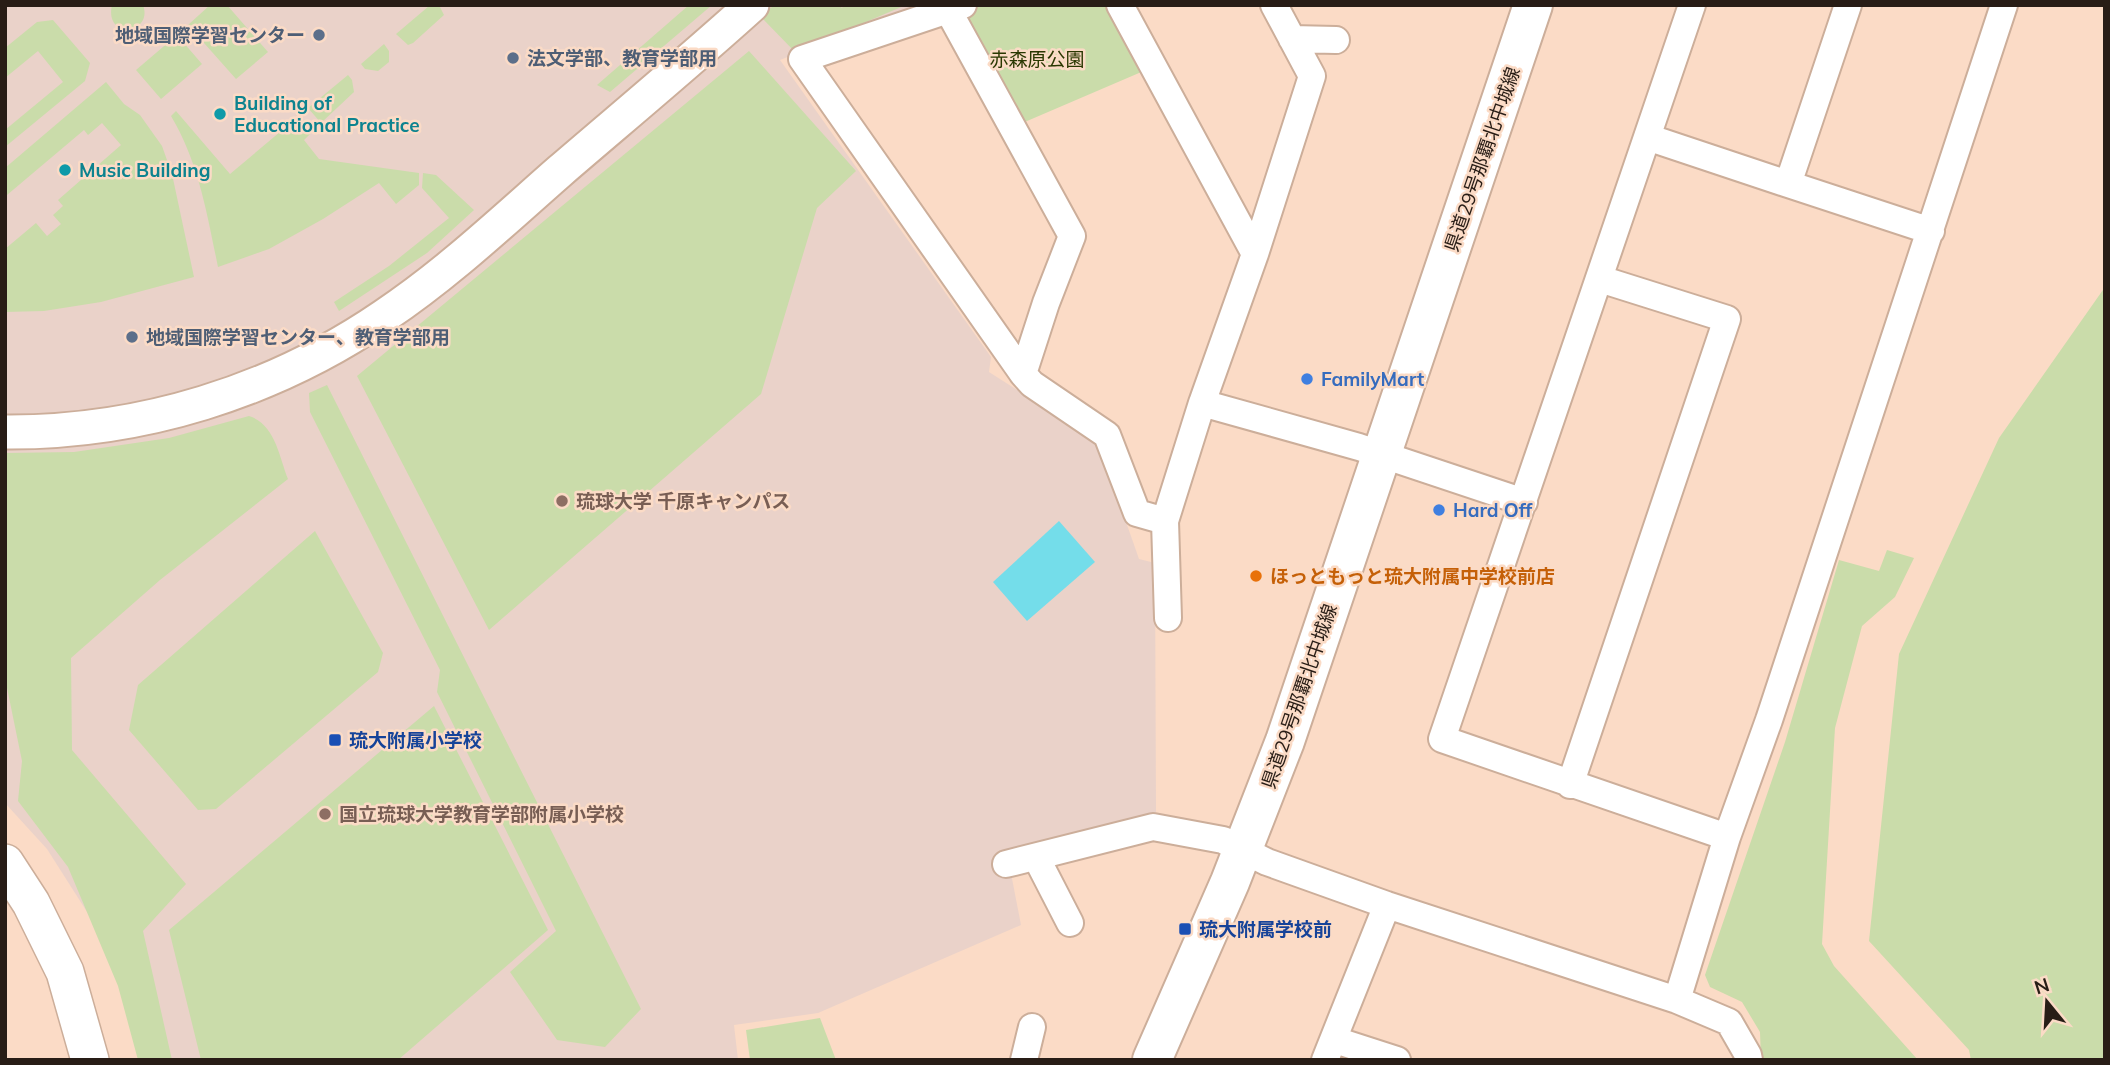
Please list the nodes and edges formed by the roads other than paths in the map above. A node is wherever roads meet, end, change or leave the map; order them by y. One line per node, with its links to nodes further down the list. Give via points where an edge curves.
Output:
1 (752, 5): 18 (street, via 452,265 346,341 276,376 159,416 72,430)
2 (1120, 5): 14 (street)
3 (1274, 5): 9 (street)
4 (1533, 5): 19 (main road, 県道29号那覇北中城線)
5 (1692, 5): 11 (street)
6 (1848, 5): 12 (street)
7 (2004, 5): 13 (street)
8 (955, 8): 16 (street, via 1072,236); 16 (street, via 802,59)
9 (1293, 39): 10 (street); 14 (street, via 1312,76)
10 (1336, 40)
11 (1647, 137): 12 (street); 15 (street)
12 (1788, 184): 13 (street)
13 (1931, 231): 24 (street)
14 (1255, 254): 17 (street)
15 (1600, 279): 20 (street); 23 (street, via 1727,320)
16 (1023, 374): 21 (street, via 1107,435 1137,513)
17 (1202, 403): 19 (street); 21 (street)
18 (5, 432)
19 (1382, 455): 20 (street); 25 (main road, 県道29号那覇北中城線)
20 (1524, 502): 23 (street, via 1443,739)
21 (1165, 521): 22 (street)
22 (1168, 618)
23 (1570, 785): 24 (street)
24 (1727, 837): 31 (street)
25 (1243, 851): 26 (street, via 1223,840 1153,827); 29 (street); 36 (main road, 県道29号那覇北中城線)
26 (1036, 857): 28 (street); 30 (street)
27 (5, 863): 34 (main road, via 65,972)
28 (1006, 864)
29 (1387, 905): 31 (street); 33 (street)
30 (1070, 923)
31 (1677, 1000): 38 (street, via 1729,1022)
32 (1032, 1027): 35 (street)
33 (1330, 1050): 37 (street)
34 (90, 1060)
35 (1024, 1060)
36 (1152, 1060)
37 (1397, 1060)
38 (1749, 1060)

